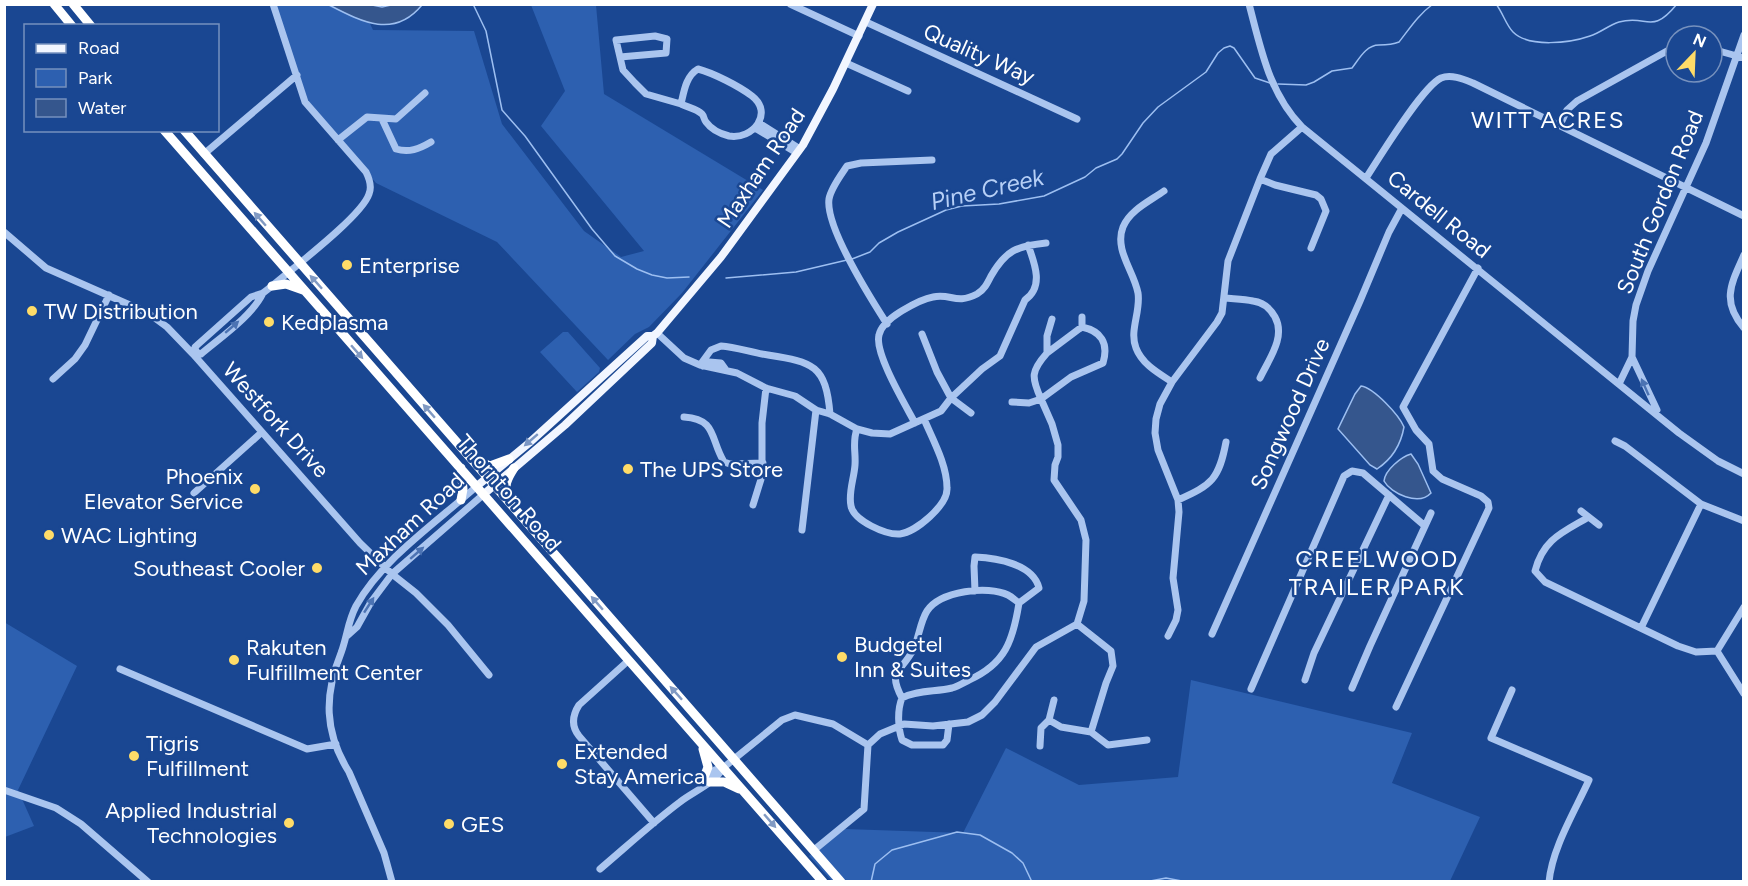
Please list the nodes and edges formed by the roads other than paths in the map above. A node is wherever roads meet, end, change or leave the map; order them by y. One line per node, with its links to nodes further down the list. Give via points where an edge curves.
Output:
1 (54, 4): 8 (highway)
2 (73, 4): 9 (highway)
3 (273, 4): 17 (street)
4 (790, 4): 11 (street)
5 (873, 4): 7 (main road, Maxham Road)
6 (1249, 4): 25 (street, Cardell Road, via 1269,75 1288,113)
7 (866, 22): 11 (main road, Maxham Road); 22 (street, Quality Way)
8 (70, 24)
9 (89, 24)
10 (1743, 35): 14 (street, South Gordon Road)
11 (859, 36): 16 (main road, Maxham Road)
12 (1724, 52): 14 (street)
13 (1664, 53): 23 (street, via 1577,101)
14 (1740, 56): 35 (street, South Gordon Road)
15 (620, 57): 15 (street, via 666,53 667,39 655,36 616,40); 20 (street, via 623,70 646,94)
16 (846, 63): 18 (street); 30 (main road, Maxham Road)
17 (297, 75): 28 (street, via 305,102); 31 (street)
18 (908, 91)
19 (424, 93): 21 (street, via 396,119)
20 (681, 104): 24 (street, via 702,114 721,134 742,136); 24 (street, via 687,81 698,69 753,96 760,106)
21 (382, 119): 28 (street, via 368,117); 29 (street, via 396,149 411,151)
22 (1077, 119)
23 (1560, 125): 34 (street, via 1473,82 1441,78 1394,134); 35 (street)
24 (757, 126): 30 (street)
25 (1302, 127): 33 (street, via 1271,154); 34 (street, Cardell Road)
26 (166, 132): 46 (highway, Thornton Road)
27 (186, 132): 31 (highway, Thornton Road)
28 (338, 140): 44 (street, via 366,172 370,194 359,212)
29 (431, 142)
30 (799, 151): 57 (main road, Maxham Road, via 721,257)
31 (204, 154): 44 (highway, Thornton Road, one-way to 31)
32 (932, 160): 53 (street, via 847,166 829,198 830,215 852,268)
33 (1260, 178): 42 (street, via 1310,192 1321,200 1326,211); 50 (street, via 1228,261)
34 (1366, 178): 37 (street, Cardell Road)
35 (1687, 188): 38 (street); 60 (street, South Gordon Road, via 1636,305)
36 (1164, 190): 65 (street, via 1129,216 1121,248 1139,301 1136,348 1146,363)
37 (1402, 208): 45 (street, Cardell Road); 112 (street, Songwood Drive)
38 (1743, 216)
39 (4, 232): 49 (street, Westfork Drive, via 46,268)
40 (1046, 243): 41 (street)
41 (1028, 245): 53 (street, via 1015,248 995,269 983,290 967,299 933,297 914,303); 68 (street, via 1036,268 1033,295 1025,300 1000,356)
42 (1311, 248)
43 (1743, 255): 55 (street, via 1730,293 1732,312)
44 (299, 263): 46 (street); 83 (highway, Thornton Road, one-way to 44)
45 (1478, 268): 66 (street, Cardell Road); 126 (street, via 1403,407 1429,444 1431,466 1437,476 1481,496 1489,508)
46 (288, 272): 47 (street); 48 (highway, Thornton Road)
47 (272, 286): 48 (highway, via 286,284); 59 (street, via 251,297 195,347)
48 (306, 291): 86 (highway, Thornton Road, one-way to 86)
49 (109, 295): 59 (street, Westfork Drive, via 148,313); 63 (street, via 79,354)
50 (1224, 298): 62 (street, via 1263,304 1277,320 1277,343); 65 (street, via 1217,322)
51 (1082, 317): 54 (street)
52 (1053, 319): 58 (street)
53 (886, 324): 78 (street, via 878,337 882,357)
54 (1082, 327): 58 (street); 69 (street, via 1101,336 1103,363 1071,377)
55 (1743, 328)
56 (922, 334): 68 (street)
57 (655, 335): 61 (street); 64 (main road, Maxham Road, via 647,336); 77 (main road, Maxham Road)
58 (1047, 352): 69 (street, via 1034,367 1034,383)
59 (194, 353): 80 (street, Westfork Drive)
60 (1632, 357): 66 (street, South Gordon Road); 74 (street, one-way to 60)
61 (701, 366): 67 (street, via 707,371 737,373); 73 (street, via 711,350 722,346 809,364 818,370 827,389)
62 (1260, 378)
63 (53, 379)
64 (597, 382): 77 (main road, via 593,392 568,415); 85 (main road, Maxham Road, one-way to 85)
65 (1172, 382): 94 (street, via 1160,404 1155,433)
66 (1619, 384): 74 (street, Cardell Road)
67 (766, 388): 71 (street, via 795,396); 84 (street)
68 (951, 398): 72 (street); 76 (street, via 941,411)
69 (1041, 399): 70 (street); 110 (street, via 1058,445 1054,480 1081,520 1086,540 1084,601)
70 (1012, 402)
71 (816, 410): 73 (street); 104 (street)
72 (970, 413)
73 (830, 414): 79 (street)
74 (1660, 415): 87 (street, via 1701,449)
75 (684, 417): 84 (street, via 703,421 710,428 724,462)
76 (924, 419): 78 (street); 79 (street, via 945,476 946,497 926,518 901,534 859,519 851,507)
77 (567, 423): 85 (main road, Maxham Road)
78 (915, 423): 79 (street, via 890,434)
79 (857, 429)
80 (262, 432): 90 (street); 105 (street, Westfork Drive)
81 (1615, 441): 96 (street)
82 (1226, 442): 94 (street, via 1222,462 1211,482)
83 (468, 455): 85 (highway, via 490,466); 88 (highway, Thornton Road)
84 (763, 463): 97 (street)
85 (511, 464): 88 (main road, Maxham Road); 95 (highway, via 505,487)
86 (461, 468): 89 (highway, Thornton Road); 93 (highway)
87 (1743, 474)
88 (490, 481): 89 (main road, Maxham Road); 91 (main road, Maxham Road); 95 (highway, Thornton Road)
89 (477, 486): 91 (highway, Thornton Road); 93 (street, Maxham Road)
90 (194, 493)
91 (484, 494): 106 (street, Maxham Road, one-way to 91); 116 (highway, Thornton Road)
92 (1389, 495): 103 (street); 119 (street); 121 (street, via 1363,473 1352,471 1344,476)
93 (461, 500): 105 (street, Maxham Road)
94 (1178, 500): 114 (street, via 1173,578 1178,610)
95 (511, 504): 136 (highway, Thornton Road, one-way to 95)
96 (1701, 504): 101 (street); 111 (street)
97 (753, 505)
98 (1581, 511): 100 (street)
99 (1431, 513): 103 (street)
100 (1587, 518): 102 (street); 111 (street, via 1555,537 1539,557 1535,571 1557,590)
101 (1743, 521)
102 (1599, 525)
103 (1425, 526): 120 (street)
104 (802, 530)
105 (385, 567): 106 (street, Westfork Drive); 113 (street, Maxham Road, via 364,592 348,623)
106 (392, 574): 113 (street, Maxham Road, one-way to 106); 118 (street, Westfork Drive, via 448,626)
107 (975, 591): 108 (street, via 1008,594); 108 (street, via 975,556 1004,562 1024,568 1037,579 1039,588); 124 (street, via 948,595 925,613 911,653 896,674)
108 (1019, 603): 124 (street, via 1010,640 995,665 953,687)
109 (1743, 607): 115 (street)
110 (1077, 624): 128 (street, via 1036,646 982,716); 130 (street, via 1111,651 1113,666)
111 (1641, 628): 115 (street, via 1696,652)
112 (1212, 634)
113 (347, 636): 133 (street, Maxham Road, via 334,669 329,697)
114 (1168, 636)
115 (1717, 651): 123 (street)
116 (629, 660): 131 (highway, Thornton Road); 141 (street, via 579,705 573,725)
117 (120, 669): 133 (street, via 307,749)
118 (489, 675)
119 (1305, 680)
120 (1352, 688)
121 (1251, 689)
122 (1512, 690): 148 (street, via 1491,738 1589,780 1557,850)
123 (1743, 694)
124 (902, 699): 129 (street)
125 (1054, 700): 127 (street)
126 (1396, 707)
127 (1049, 720): 130 (street, via 1060,727); 135 (street, via 1041,728)
128 (948, 724): 129 (street); 129 (street, via 944,745 912,745 902,740)
129 (900, 725): 134 (street)
130 (1091, 732): 132 (street, via 1108,745)
131 (697, 736): 137 (highway, Thornton Road); 138 (highway, via 708,762)
132 (1147, 740)
133 (336, 744): 145 (street, Maxham Road, via 384,853)
134 (868, 745): 136 (street, via 833,724 795,715 782,720); 142 (street, via 864,809)
135 (1040, 746)
136 (734, 759): 137 (street); 142 (highway, Thornton Road)
137 (723, 768): 138 (street); 140 (highway, Thornton Road)
138 (704, 783): 140 (highway, via 724,782); 141 (street)
139 (4, 790): 144 (street, via 56,808 81,824)
140 (747, 795): 146 (highway, Thornton Road, one-way to 146)
141 (654, 824): 143 (street)
142 (814, 850): 147 (highway, Thornton Road)
143 (600, 869)
144 (148, 882)
145 (392, 882)
146 (823, 882)
147 (841, 882)
148 (1550, 882)

